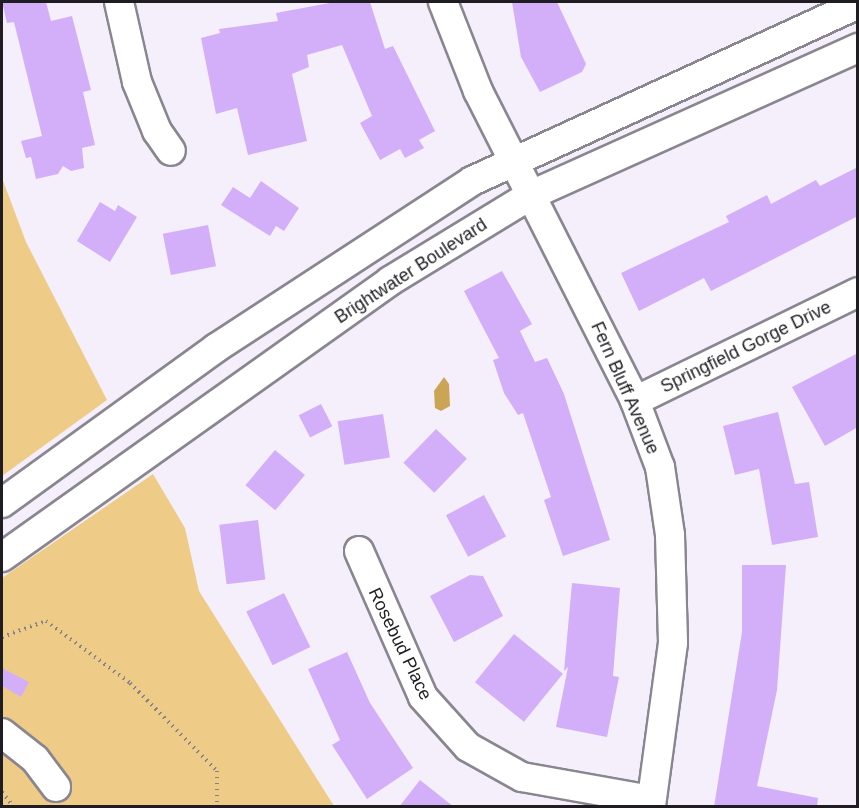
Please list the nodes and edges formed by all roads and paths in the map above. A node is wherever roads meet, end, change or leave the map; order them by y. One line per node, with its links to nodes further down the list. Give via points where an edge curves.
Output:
1 (120, 2): 5 (street, via 136,82 156,131)
2 (443, 2): 6 (street, Fern Bluff Avenue, via 456,42)
3 (858, 4): 6 (street)
4 (858, 48): 7 (street, Brightwater Boulevard)
5 (171, 151)
6 (512, 162): 7 (street, Fern Bluff Avenue); 10 (street, via 472,181 216,348)
7 (531, 195): 9 (street, Fern Bluff Avenue); 12 (street, Brightwater Boulevard, via 390,281)
8 (858, 292): 9 (street, Springfield Gorge Drive)
9 (635, 402): 17 (street, Fern Bluff Avenue, via 664,485 671,546 673,643)
10 (2, 503)
11 (359, 551): 17 (street, Rosebud Place, via 423,697 468,747 522,777)
12 (2, 557)
13 (2, 637): 19 (path, via 46,621 130,683 217,771)
14 (2, 733): 15 (street, via 35,759)
15 (56, 787)
16 (2, 792): 18 (path)
17 (651, 803)
18 (13, 807)
19 (217, 807)

